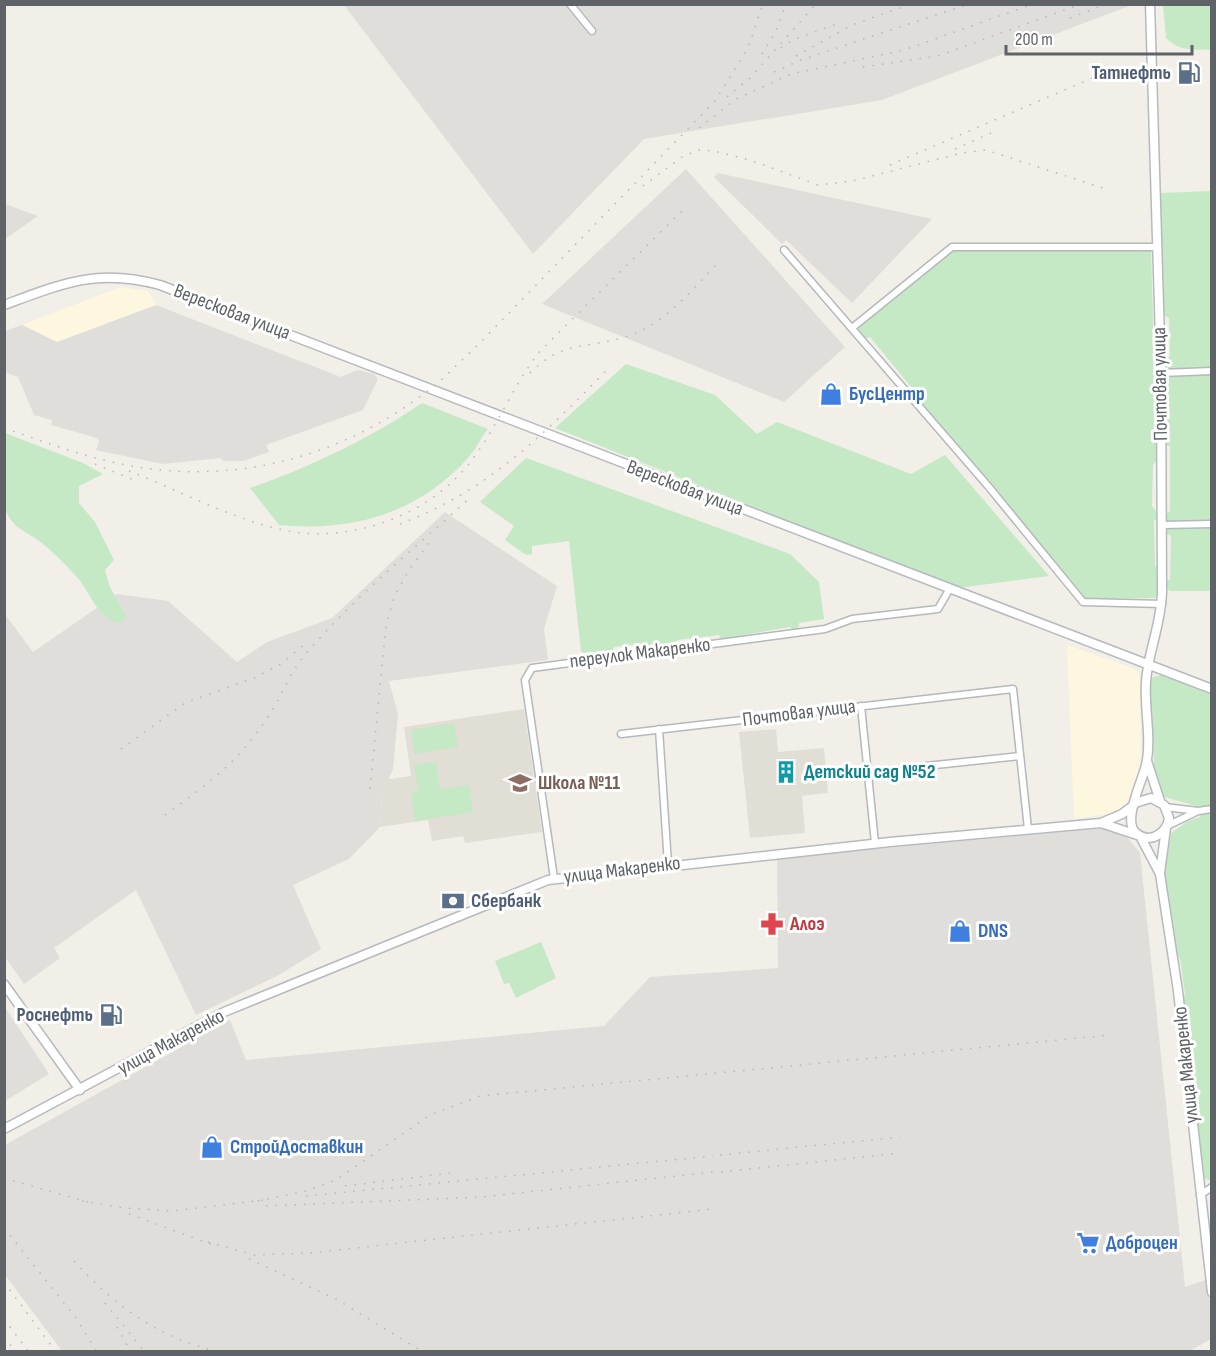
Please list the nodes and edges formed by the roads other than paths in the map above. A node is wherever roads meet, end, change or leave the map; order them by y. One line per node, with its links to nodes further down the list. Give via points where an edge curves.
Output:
1 (570, 4): 3 (street)
2 (1150, 4): 4 (street, Почтовая улица)
3 (591, 31)
4 (1157, 247): 7 (street, via 952,247); 9 (street, Почтовая улица)
5 (784, 250): 7 (street)
6 (4, 305): 12 (street, Вересковая улица, via 78,279 110,276 160,285)
7 (852, 328): 13 (street, via 1083,602)
8 (1212, 371): 9 (street)
9 (1161, 373): 11 (street, Почтовая улица)
10 (1212, 524): 11 (street)
11 (1162, 525): 13 (street, Почтовая улица)
12 (949, 590): 14 (street, Вересковая улица); 33 (street, переулок Макаренко, via 938,609 852,619 825,629 532,668 525,680)
13 (1162, 604): 14 (street, Почтовая улица)
14 (1148, 665): 15 (street, Вересковая улица); 20 (street, Почтовая улица)
15 (1212, 689)
16 (861, 706): 17 (street, Почтовая улица); 19 (street, Почтовая улица, via 1013,689); 30 (street)
17 (659, 729): 18 (street, Почтовая улица); 31 (street)
18 (621, 734)
19 (1020, 756): 21 (street); 28 (street)
20 (1147, 761): 22 (street, Почтовая улица); 23 (street, Почтовая улица)
21 (926, 766)
22 (1135, 804): 23 (street, via 1147,798); 26 (street, улица Макаренко); 29 (street, via 1129,821)
23 (1162, 804): 25 (street); 27 (street, via 1169,818)
24 (1212, 809): 25 (street)
25 (1198, 811): 27 (street)
26 (1101, 823): 28 (street, улица Макаренко); 29 (street, улица Макаренко)
27 (1167, 827): 29 (street, via 1156,836); 32 (street, улица Макаренко)
28 (1028, 829): 30 (street, улица Макаренко)
29 (1140, 836): 32 (street, улица Макаренко)
30 (875, 843): 31 (street, улица Макаренко)
31 (668, 864): 33 (street, улица Макаренко)
32 (1160, 874): 38 (street, улица Макаренко, via 1178,991)
33 (554, 878): 35 (street, улица Макаренко, via 241,1005)
34 (4, 984): 35 (street)
35 (80, 1090): 36 (street, улица Макаренко)
36 (4, 1129)
37 (1212, 1187): 38 (street)
38 (1200, 1196): 39 (street, улица Макаренко)
39 (1212, 1292)

